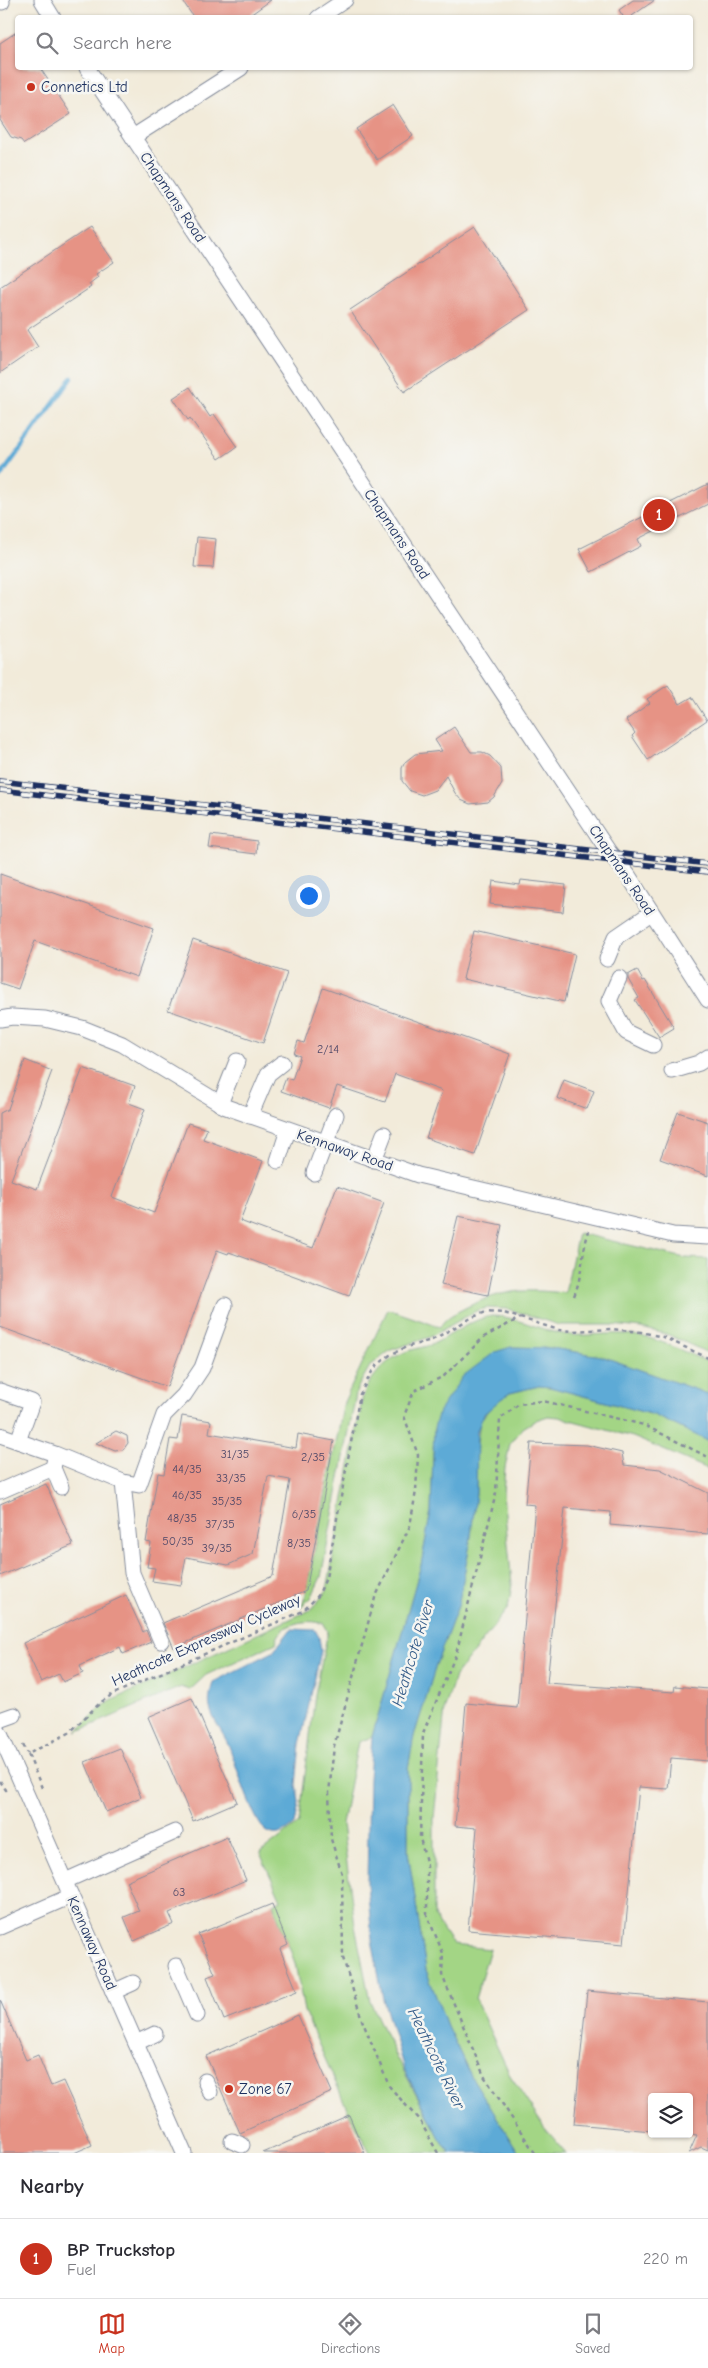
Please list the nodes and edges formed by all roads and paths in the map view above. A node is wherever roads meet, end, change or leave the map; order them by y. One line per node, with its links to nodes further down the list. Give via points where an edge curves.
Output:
1 (42, 0): 3 (street)
2 (345, 0): 4 (street)
3 (49, 15)
4 (322, 15)
5 (87, 70): 7 (street, Chapmans Road)
6 (238, 70): 7 (street)
7 (133, 138): 8 (street, Chapmans Road)
8 (651, 912): 9 (street, via 616,937); 11 (street, Chapmans Road)
9 (607, 959)
10 (619, 978): 13 (street, via 609,1001 626,1032)
11 (708, 1000)
12 (0, 1019): 18 (street, Kennaway Road, via 45,1019 98,1034 122,1044)
13 (653, 1045)
14 (708, 1057): 17 (street)
15 (237, 1061): 18 (street)
16 (282, 1063): 20 (street, via 268,1074)
17 (672, 1071)
18 (220, 1104): 20 (street, Kennaway Road)
19 (336, 1115): 23 (street)
20 (250, 1116): 21 (street, Kennaway Road)
21 (288, 1130): 23 (street, Kennaway Road); 25 (street)
22 (384, 1134): 24 (street)
23 (326, 1144): 24 (street, Kennaway Road); 26 (street)
24 (374, 1160): 27 (street, Kennaway Road, via 418,1175)
25 (278, 1161)
26 (314, 1173)
27 (595, 1215): 28 (street, Kennaway Road, via 673,1235); 29 (path, via 582,1250 579,1285)
28 (708, 1236)
29 (574, 1296)
30 (225, 1305): 38 (street, via 202,1368 184,1395 164,1415 139,1485)
31 (520, 1318): 32 (path, Heathcote Expressway Cycleway, via 572,1331 611,1329 648,1334); 44 (path, Heathcote Expressway Cycleway, via 494,1312 479,1314 432,1340 399,1350 374,1368 358,1402 326,1578 314,1602 303,1611 106,1698 69,1733 28,1754); 56 (path, via 484,1337 444,1376 414,1391 404,1416 418,1455 410,1526 375,1598 334,1746 329,1794 331,1839 342,1874 344,1958 359,2011 389,2086 420,2122)
32 (708, 1358)
33 (0, 1391): 35 (street, via 32,1402)
34 (0, 1435): 35 (street)
35 (18, 1441): 37 (street)
36 (708, 1457): 57 (path, via 644,1426 543,1401 519,1404 500,1419 496,1493 459,1645 422,1733 420,1838 427,1866 427,1915 443,1953 442,1976 484,2076)
37 (54, 1461): 38 (street); 39 (street); 40 (street)
38 (122, 1482): 41 (street, via 132,1573)
39 (61, 1487)
40 (0, 1491)
41 (161, 1641)
42 (0, 1734): 43 (street, Kennaway Road)
43 (3, 1750): 46 (street, Kennaway Road)
44 (44, 1793)
45 (175, 1832): 46 (street)
46 (65, 1881): 47 (street, Kennaway Road)
47 (71, 1896): 48 (street); 51 (street, Kennaway Road)
48 (0, 1927)
49 (176, 1966): 52 (street)
50 (133, 1983): 51 (street)
51 (113, 1992): 54 (street, Kennaway Road)
52 (198, 2015)
53 (155, 2034): 54 (street)
54 (136, 2043): 55 (street, Kennaway Road)
55 (184, 2153)
56 (438, 2153)
57 (535, 2153)

